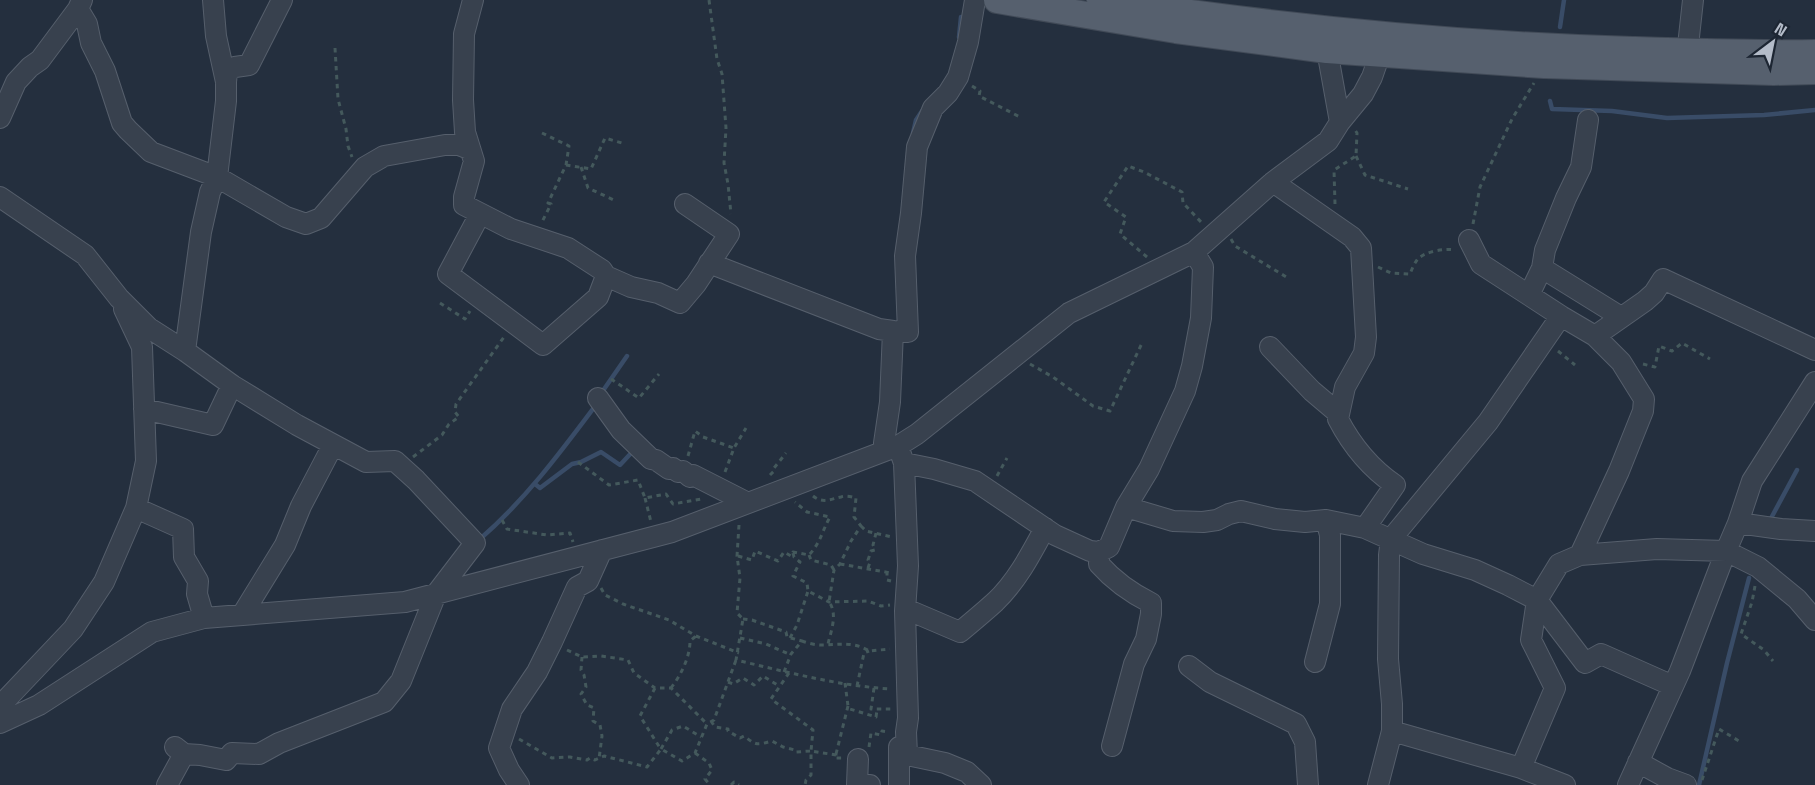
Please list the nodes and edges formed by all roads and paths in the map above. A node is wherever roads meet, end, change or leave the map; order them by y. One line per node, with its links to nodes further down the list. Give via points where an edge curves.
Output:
1 (213, 0): 18 (street)
2 (282, 0): 18 (street, via 249,65 227,72)
3 (473, 0): 25 (street, via 464,34 463,100)
4 (709, 0): 39 (path, via 722,74 724,163 732,212)
5 (975, 0): 17 (street)
6 (998, 0): 10 (main road, via 1154,27)
7 (1100, 0): 10 (main road)
8 (1693, 0): 14 (street)
9 (80, 4): 20 (street, via 40,60 16,82); 30 (street, via 122,123 151,152)
10 (1328, 40): 11 (main road); 21 (street)
11 (1381, 45): 14 (main road, via 1545,47); 15 (main road); 21 (street, via 1363,94)
12 (335, 48): 28 (path, via 338,99 348,146 354,160)
13 (1815, 53): 14 (main road)
14 (1687, 61): 15 (main road); 16 (main road, via 1774,72)
15 (1545, 65): 41 (path, via 1512,119 1480,187)
16 (1815, 71)
17 (958, 77): 19 (path, via 980,91 979,96); 56 (street, via 933,108 917,147 905,256 908,332)
18 (226, 82): 30 (street)
19 (1020, 117)
20 (0, 118)
21 (1342, 119): 26 (path, via 1357,133); 31 (street, via 1328,141)
22 (1588, 120): 45 (street, via 1581,167 1545,250)
23 (542, 133): 27 (path, via 569,146)
24 (625, 144): 29 (path, via 605,138 591,168)
25 (469, 148): 28 (street, via 446,145 384,156); 37 (street, via 474,161 464,205)
26 (1356, 156): 32 (path, via 1365,175); 36 (path, via 1334,170)
27 (566, 165): 29 (path); 40 (path)
28 (365, 167): 30 (street, via 321,218 306,224 286,217)
29 (581, 167): 34 (path, via 588,188)
30 (217, 177): 62 (street, via 201,232)
31 (1273, 182): 38 (street); 43 (street, via 1352,237 1361,248)
32 (1408, 189)
33 (0, 196): 51 (street, via 85,255)
34 (616, 201)
35 (684, 204): 39 (street)
36 (1335, 206)
37 (480, 214): 40 (street); 50 (street, via 448,274)
38 (1218, 232): 42 (street); 46 (path, via 1183,203 1182,192 1128,166 1104,202 1126,217 1120,234 1148,257); 48 (path)
39 (729, 234): 44 (street)
40 (535, 237): 47 (street, via 568,248)
41 (1469, 240): 43 (path, via 1461,251 1446,248 1418,258 1410,274 1391,273); 49 (street, via 1481,264)
42 (1194, 252): 46 (street); 85 (street, via 1203,267 1201,318 1192,366 1185,392 1149,469)
43 (1363, 260): 73 (street, via 1364,353 1345,387)
44 (709, 263): 47 (street, via 681,303); 56 (street, via 879,328)
45 (1542, 268): 49 (street); 54 (street)
46 (1157, 271): 63 (street, via 1069,313)
47 (606, 276): 55 (street, via 598,297 543,345)
48 (1288, 279)
49 (1528, 295): 53 (street)
50 (479, 297): 52 (path, via 465,319); 55 (street)
51 (119, 298): 62 (street, via 149,328); 72 (street, via 142,347)
52 (440, 303)
53 (1561, 316): 57 (street); 59 (street)
54 (1622, 317): 57 (street); 61 (street, via 1654,293 1663,279)
55 (514, 323): 79 (path, via 456,404 459,417)
56 (898, 331): 77 (street, via 884,443)
57 (1595, 336): 66 (street)
58 (1143, 341): 63 (path, via 1110,411 1093,406)
59 (1545, 341): 65 (path); 97 (street, via 1488,422)
60 (1270, 347): 73 (street)
61 (1815, 350)
62 (185, 351): 70 (street)
63 (1018, 353): 77 (street)
64 (1710, 359): 66 (path, via 1682,343 1672,351 1659,346 1655,367 1632,361)
65 (1575, 365)
66 (1627, 372): 103 (street, via 1644,399 1642,411)
67 (659, 374): 68 (path, via 639,398)
68 (611, 379)
69 (1815, 382): 89 (street, via 1752,481)
70 (232, 386): 72 (street, via 213,425); 75 (street)
71 (598, 398): 80 (street, via 621,430 651,459)
72 (144, 409): 86 (street, via 146,461)
73 (1338, 413): 92 (street, via 1348,439 1376,472 1395,485)
74 (746, 428): 76 (path)
75 (333, 445): 79 (street, via 366,462 395,461); 117 (street, via 285,545)
76 (734, 448): 80 (path, via 695,431); 81 (path)
77 (896, 453): 81 (street); 91 (street, via 975,481); 96 (street)
78 (578, 462): 82 (path, via 609,485 638,480)
79 (400, 466): 113 (street, via 475,543)
80 (686, 473): 81 (street)
81 (734, 497): 82 (path, via 673,504 666,494); 95 (street, via 672,532); 104 (path, via 742,513)
82 (645, 498): 95 (path)
83 (856, 498): 90 (path, via 854,517)
84 (794, 501): 102 (path, via 807,512 830,517 819,545)
85 (1126, 507): 88 (street, via 1173,521 1217,520 1241,511 1285,520); 101 (street, via 1108,547)
86 (136, 508): 118 (street, via 183,529 184,557 198,581 197,594); 147 (street, via 105,582 74,629)
87 (502, 520): 105 (path, via 507,529 547,535 570,533)
88 (1326, 520): 92 (street); 134 (street, via 1330,535 1330,604)
89 (1738, 523): 93 (street); 99 (street)
90 (861, 526): 94 (path); 106 (path)
91 (1045, 528): 101 (street); 116 (street, via 1012,582 960,632)
92 (1365, 528): 97 (street)
93 (1815, 531)
94 (876, 533): 96 (path); 108 (path)
95 (656, 536): 98 (street)
96 (906, 538): 110 (street)
97 (1391, 539): 114 (street, via 1475,570); 153 (street, via 1388,659)
98 (602, 550): 105 (street); 111 (street)
99 (1726, 551): 103 (street, via 1657,549); 107 (street); 142 (street)
100 (793, 552): 102 (path); 104 (path, via 791,556 784,552 778,561 755,551 752,560); 112 (path, via 800,562 793,576 807,583)
101 (1099, 552): 158 (street, via 1099,564 1107,573 1151,603 1146,639 1134,664)
102 (810, 555): 109 (path, via 811,560 831,565)
103 (1580, 555): 114 (street, via 1558,564)
104 (737, 556): 119 (path, via 737,613)
105 (578, 557): 113 (street)
106 (840, 564): 108 (path); 109 (path)
107 (1758, 567): 120 (street, via 1797,599); 133 (path, via 1741,634)
108 (868, 568): 110 (path)
109 (834, 570): 115 (path)
110 (908, 580): 116 (street)
111 (588, 581): 121 (path, via 603,589 604,595 669,620); 125 (street, via 577,587)
112 (808, 591): 115 (path); 123 (path)
113 (435, 594): 117 (street, via 405,602); 167 (street, via 401,681 384,702 259,754 232,753 226,760 180,750)
114 (1537, 600): 142 (street, via 1585,663 1601,654); 166 (street, via 1531,640 1555,688)
115 (829, 602): 116 (path, via 868,601); 126 (path, via 833,622)
116 (905, 610): 156 (street, via 908,718)
117 (242, 615): 118 (street)
118 (204, 618): 151 (street, via 152,632 39,705)
119 (743, 619): 122 (path); 123 (path, via 786,632)
120 (1815, 620)
121 (696, 636): 129 (path); 144 (path, via 690,641 680,677)
122 (740, 638): 129 (path); 130 (path)
123 (790, 638): 124 (path)
124 (802, 641): 126 (path); 130 (path)
125 (552, 642): 131 (path); 154 (street, via 512,710)
126 (828, 644): 128 (path, via 862,646)
127 (893, 645): 128 (path, via 889,650)
128 (869, 651): 141 (path, via 864,653)
129 (739, 653): 132 (path)
130 (791, 655): 136 (path)
131 (582, 657): 143 (path, via 628,660 634,672); 163 (path, via 586,687 581,694 587,705 594,708 593,722 600,726)
132 (736, 660): 136 (path); 138 (path)
133 (1773, 661)
134 (1315, 662)
135 (1189, 666): 176 (street, via 1210,682 1296,724 1305,742)
136 (784, 672): 137 (path)
137 (789, 673): 139 (path); 140 (path)
138 (728, 682): 140 (path, via 733,684 743,678 754,685 763,676); 150 (path)
139 (845, 683): 141 (path); 148 (path)
140 (779, 686): 160 (path, via 771,699 813,730)
141 (858, 686): 145 (path)
142 (1673, 686): 165 (street)
143 (656, 688): 144 (path); 159 (path, via 640,716)
144 (671, 688): 152 (path)
145 (874, 688): 146 (path); 149 (path, via 871,709)
146 (898, 690)
147 (0, 706)
148 (848, 706): 149 (path, via 876,717); 162 (path)
149 (877, 709): 156 (path, via 898,710)
150 (711, 721): 152 (path); 160 (path, via 715,727 728,729 755,744 772,741 796,752)
151 (0, 723)
152 (707, 724): 155 (path)
153 (1392, 731): 166 (street); 177 (street)
154 (504, 732): 163 (path, via 552,758); 168 (street, via 499,748)
155 (702, 737): 159 (path, via 682,726 672,730); 161 (path)
156 (904, 737): 164 (path, via 882,731 882,735 871,733 868,760); 174 (street, via 899,747); 175 (street, via 907,755 945,763 967,772)
157 (1739, 741): 181 (path, via 1719,729)
158 (1112, 746)
159 (661, 749): 161 (path, via 682,761); 163 (path, via 647,767 604,756)
160 (811, 751): 162 (path); 172 (path, via 811,775)
161 (695, 753): 169 (path, via 709,763 712,770 705,779)
162 (836, 754): 164 (path, via 835,758)
163 (599, 759)
164 (858, 759): 173 (street, via 857,785)
165 (1638, 762): 179 (street); 180 (street)
166 (1521, 768): 178 (street)
167 (167, 785)
168 (519, 785)
169 (710, 785)
170 (731, 785): 171 (path)
171 (739, 785)
172 (805, 785)
173 (870, 785)
174 (899, 785)
175 (981, 785)
176 (1308, 785)
177 (1378, 785)
178 (1565, 785)
179 (1628, 785)
180 (1686, 785)
181 (1700, 785)

